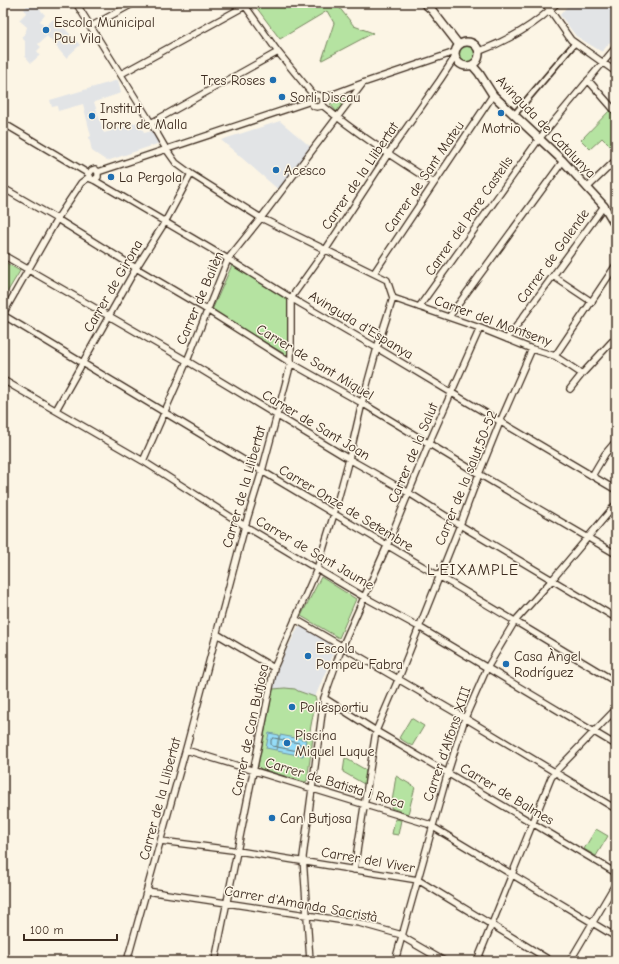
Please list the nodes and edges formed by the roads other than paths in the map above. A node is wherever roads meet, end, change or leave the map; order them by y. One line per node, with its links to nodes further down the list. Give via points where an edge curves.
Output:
1 (76, 3): 8 (street)
2 (134, 3): 8 (street)
3 (424, 3): 10 (street)
4 (544, 3): 7 (street)
5 (557, 3): 7 (street)
6 (244, 4): 13 (street); 18 (street)
7 (550, 10): 9 (street); 12 (street, via 497,45)
8 (90, 27): 18 (street)
9 (575, 43): 15 (street); 26 (street)
10 (459, 45): 12 (street, via 466,41 475,43); 14 (street)
11 (616, 47): 15 (street, Carrer del Pare Castells)
12 (480, 51): 16 (street, via 479,59)
13 (278, 52): 23 (street); 28 (street)
14 (455, 55): 16 (street, via 460,64); 20 (street); 32 (street, Carrer de la Llibertat)
15 (603, 62): 17 (street); 19 (street, Carrer del Pare Castells)
16 (472, 65): 21 (street, Avinguda de Catalunya)
17 (616, 72)
18 (121, 74): 28 (street)
19 (588, 80): 25 (street); 30 (street, Carrer del Pare Castells)
20 (363, 83): 22 (street); 27 (street, Carrer de Bailèn)
21 (494, 95): 26 (street, Avinguda de Catalunya); 38 (street, Carrer de Sant Mateu)
22 (323, 98): 23 (street, via 318,95); 24 (street)
23 (313, 99): 24 (street, via 313,105); 31 (street)
24 (322, 105): 27 (street)
25 (616, 112)
26 (514, 115): 30 (street, Avinguda de Catalunya)
27 (337, 118): 32 (street); 42 (street, Carrer de Bailèn)
28 (151, 123): 31 (street)
29 (3, 124): 37 (street, Avinguda d'Espanya)
30 (539, 138): 34 (street, Avinguda de Catalunya); 57 (street, Carrer del Pare Castells)
31 (166, 149): 35 (street); 36 (street, via 176,162)
32 (388, 154): 38 (street); 46 (street, Carrer de la Llibertat)
33 (616, 160): 40 (street)
34 (563, 161): 40 (street, Avinguda de Catalunya); 61 (street)
35 (98, 172): 37 (street, via 98,177); 37 (street, via 93,169 90,171)
36 (191, 174): 42 (street); 44 (street, Carrer de Girona)
37 (91, 177): 43 (street, via 82,183); 44 (street, Avinguda d'Espanya)
38 (434, 183): 52 (street, Carrer de Sant Mateu)
39 (3, 188): 43 (street, Carrer de Sant Miquel)
40 (587, 188): 41 (street, Avinguda de Catalunya)
41 (604, 206): 45 (street, Avinguda de Catalunya); 53 (street, Carrer de Galende)
42 (261, 218): 46 (street); 48 (street, Carrer de Bailèn)
43 (57, 219): 50 (street, Carrer de Sant Miquel); 51 (street)
44 (165, 222): 48 (street, Avinguda d'Espanya); 50 (street, Carrer de Girona)
45 (616, 226)
46 (326, 250): 52 (street); 54 (street, Carrer de la Llibertat)
47 (3, 255): 51 (street, Carrer de Sant Joan)
48 (228, 258): 54 (street, Avinguda d'Espanya); 58 (street, Carrer de Bailèn)
49 (616, 265): 56 (street)
50 (136, 268): 58 (street, Carrer de Sant Miquel); 60 (street, Carrer de Girona)
51 (29, 270): 59 (street); 60 (street, Carrer de Sant Joan)
52 (374, 273): 55 (street, via 387,280)
53 (553, 276): 56 (street); 64 (street, Carrer de Galende)
54 (291, 298): 65 (street, Avinguda d'Espanya); 70 (street, Carrer de la Llibertat)
55 (393, 298): 57 (street, Carrer del Montseny); 65 (street, Carrer de Can Butjosa)
56 (592, 302): 67 (street)
57 (419, 307): 61 (street, Carrer del Montseny)
58 (207, 310): 68 (street, Carrer de Bailèn); 70 (street, Carrer de Sant Miquel)
59 (3, 315): 69 (street, Carrer Onze de Setembre)
60 (109, 316): 68 (street, Carrer de Sant Joan); 69 (street, Carrer de Girona)
61 (449, 317): 62 (street, Carrer del Montseny)
62 (480, 328): 64 (street, Carrer del Montseny); 74 (street, Carrer de la Salut)
63 (616, 336): 71 (street)
64 (507, 339): 66 (street, Carrer del Montseny)
65 (377, 348): 74 (street, Avinguda d'Espanya); 75 (street, Carrer de Can Butjosa)
66 (532, 349): 67 (street, Carrer del Montseny); 79 (street, Carrer de la salut,50-52)
67 (555, 356): 71 (street, Carrer del Montseny)
68 (187, 361): 77 (street, Carrer de Bailèn); 78 (street, Carrer de Sant Joan)
69 (82, 362): 76 (street, Carrer de Girona); 77 (street, Carrer Onze de Setembre)
70 (291, 363): 75 (street, Carrer de Sant Miquel); 78 (street, Carrer de la Llibertat)
71 (582, 374): 73 (street)
72 (3, 380): 76 (street, Carrer de Sant Jaume)
73 (570, 389)
74 (452, 394): 79 (street, Avinguda d'Espanya); 81 (street, Carrer de la Salut)
75 (362, 403): 81 (street, Carrer de Sant Miquel); 82 (street, Carrer de Can Butjosa)
76 (56, 410): 83 (street, Carrer de Sant Jaume)
77 (164, 412): 83 (street, Carrer de Bailèn); 84 (street, Carrer Onze de Setembre)
78 (277, 416): 82 (street, Carrer de Sant Joan); 84 (street, Carrer de la Llibertat)
79 (500, 422): 85 (street, Carrer de la salut,50-52); 86 (street, Avinguda d'Espanya)
80 (616, 441): 86 (street)
81 (429, 443): 85 (street, Carrer de Sant Miquel); 88 (street, Carrer de la Salut)
82 (349, 459): 88 (street, Carrer de Sant Joan); 90 (street, Carrer de Can Butjosa)
83 (143, 461): 92 (street, Carrer de Sant Jaume)
84 (262, 471): 90 (street, Carrer Onze de Setembre); 92 (street, Carrer de la Llibertat)
85 (479, 474): 91 (street, Carrer de la salut,50-52); 93 (street, Carrer de Sant Miquel)
86 (592, 476): 87 (street, Avinguda d'Espanya)
87 (616, 490)
88 (409, 493): 91 (street, Carrer de Sant Joan); 94 (street, Carrer de la Salut)
89 (616, 504): 93 (street, Carrer d'Alfons XIII)
90 (334, 514): 94 (street, Carrer Onze de Setembre); 96 (street, Carrer de Can Butjosa)
91 (460, 525): 97 (street, Carrer de la salut,50-52); 98 (street, Carrer de Sant Joan)
92 (245, 526): 96 (street, Carrer de Sant Jaume); 104 (street, Carrer de la Llibertat)
93 (588, 537): 95 (street, Carrer de Sant Miquel); 98 (street, Carrer d'Alfons XIII)
94 (387, 546): 97 (street, Carrer Onze de Setembre); 99 (street, Carrer de la Salut)
95 (616, 554)
96 (317, 569): 99 (street, Carrer de Sant Jaume); 101 (street, Carrer de Can Butjosa)
97 (439, 577): 102 (street, Carrer Onze de Setembre); 103 (street, Carrer de la salut,50-52)
98 (552, 580): 100 (street, Carrer de Sant Joan); 102 (street, Carrer d'Alfons XIII)
99 (364, 597): 103 (street, Carrer de Sant Jaume); 105 (street, Carrer de la Salut)
100 (616, 618)
101 (295, 619): 105 (street); 106 (street, Carrer de Can Butjosa)
102 (515, 621): 107 (street, Carrer d'Alfons XIII); 109 (street, Carrer Onze de Setembre)
103 (419, 627): 107 (street, Carrer de Sant Jaume); 108 (street, Carrer de la salut,50-52)
104 (217, 634): 106 (street); 116 (street, Carrer de la Llibertat)
105 (342, 646): 108 (street); 110 (street, Carrer de la Salut)
106 (274, 668): 117 (street, Carrer de Can Butjosa)
107 (487, 668): 112 (street, Carrer d'Alfons XIII); 114 (street, Carrer de Sant Jaume)
108 (398, 680): 112 (street); 113 (street, Carrer de la salut,50-52)
109 (616, 682)
110 (324, 698): 113 (street, Carrer de Balmes); 120 (street, Carrer de la Salut)
111 (616, 709): 114 (street)
112 (465, 718): 118 (street, Carrer d'Alfons XIII); 119 (street)
113 (376, 730): 118 (street, Carrer de Balmes); 121 (street, Carrer de la salut,50-52)
114 (594, 732): 115 (street, Carrer de Sant Jaume); 119 (street)
115 (616, 746)
116 (186, 750): 117 (street, Carrer de Batista i Roca); 125 (street, Carrer de la Llibertat)
117 (253, 771): 120 (street, Carrer de Batista i Roca); 126 (street, Carrer de Can Butjosa)
118 (448, 772): 123 (street, Carrer de Balmes); 124 (street, Carrer d'Alfons XIII)
119 (555, 772): 122 (street); 123 (street)
120 (312, 788): 121 (street, Carrer de Batista i Roca); 127 (street, Carrer de la Salut)
121 (364, 805): 124 (street, Carrer de Batista i Roca); 128 (street, Carrer de la salut,50-52)
122 (616, 809)
123 (532, 823): 129 (street, Carrer de Balmes); 130 (street)
124 (432, 826): 130 (street, Carrer de Batista i Roca); 131 (street, Carrer d'Alfons XIII)
125 (161, 841): 126 (street, Carrer del Viver); 133 (street, Carrer de la Llibertat)
126 (236, 851): 127 (street, Carrer del Viver); 134 (street, Carrer de Can Butjosa)
127 (303, 862): 128 (street, Carrer del Viver); 135 (street, Carrer de la Salut)
128 (354, 870): 131 (street, Carrer del Viver)
129 (616, 873)
130 (512, 874): 136 (street, Carrer de Batista i Roca); 137 (street)
131 (418, 880): 137 (street, Carrer del Viver); 138 (street, Carrer d'Alfons XIII)
132 (616, 883): 136 (street)
133 (147, 891): 134 (street, Carrer d'Amanda Sacristà); 140 (street, Carrer de la Llibertat)
134 (226, 903): 135 (street, Carrer d'Amanda Sacristà); 141 (street, Carrer de Can Butjosa)
135 (307, 916): 138 (street, Carrer d'Amanda Sacristà, via 359,923); 142 (street, Carrer de la Salut)
136 (592, 923): 139 (street, Carrer de Batista i Roca); 147 (street)
137 (492, 925): 145 (street); 146 (street, Carrer del Viver)
138 (402, 935): 143 (street, Carrer d'Alfons XIII); 144 (street, Carrer d'Amanda Sacristà)
139 (616, 937)
140 (127, 961)
141 (215, 961)
142 (310, 961)
143 (395, 961)
144 (444, 961)
145 (477, 961)
146 (550, 961)
147 (570, 961)

